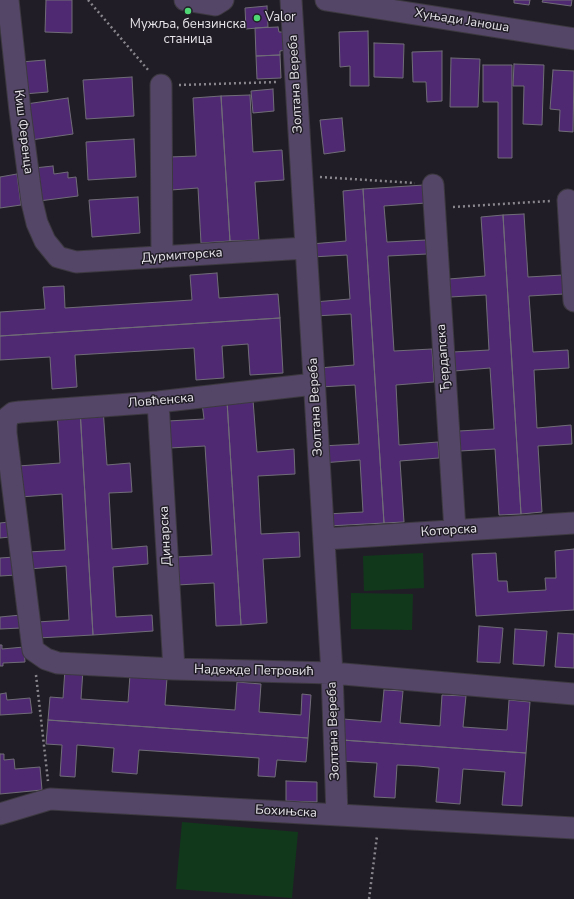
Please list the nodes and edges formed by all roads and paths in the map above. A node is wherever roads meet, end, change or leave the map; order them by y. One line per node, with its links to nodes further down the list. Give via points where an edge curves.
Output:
1 (8, 0): 16 (street, Киш Ференца, via 32,202 37,224 45,241)
2 (88, 0): 10 (path)
3 (185, 0): 4 (street, via 215,5)
4 (223, 0)
5 (291, 0): 9 (street, Золтана Вереба)
6 (326, 0): 7 (street, Хуњади Јаноша)
7 (397, 5): 8 (street, Хуњади Јаноша)
8 (574, 39)
9 (296, 81): 10 (path); 11 (street, Золтана Вереба)
10 (161, 86): 17 (street)
11 (302, 176): 12 (path); 15 (street, Золтана Вереба)
12 (433, 185): 14 (street, Ђердапска)
13 (568, 200): 14 (path); 18 (street)
14 (435, 208): 22 (street, Ђердапска)
15 (306, 248): 17 (street, Дурмиторска); 19 (street, Золтана Вереба)
16 (58, 257): 17 (street, Дурмиторска, via 76,262)
17 (162, 257)
18 (574, 301)
19 (314, 384): 20 (street, Ловћенска); 23 (street, Золтана Вереба)
20 (158, 402): 24 (street, Ловћенска, via 20,412 8,417 6,433); 25 (street, Динарска)
21 (574, 523): 22 (street, Которска)
22 (455, 530): 23 (street, Которска)
23 (324, 539): 26 (street, Золтана Вереба)
24 (33, 650): 25 (street, Надежде Петровић, via 58,663); 28 (path)
25 (174, 669): 26 (street, Надежде Петровић)
26 (332, 673): 27 (street, Надежде Петровић); 30 (street, Золтана Вереба)
27 (574, 694)
28 (50, 799): 29 (street, Бохињска); 30 (street, Бохињска)
29 (0, 814)
30 (337, 814): 31 (street, Бохињска)
31 (379, 817): 32 (street, Бохињска); 33 (path)
32 (574, 828)
33 (369, 899)

